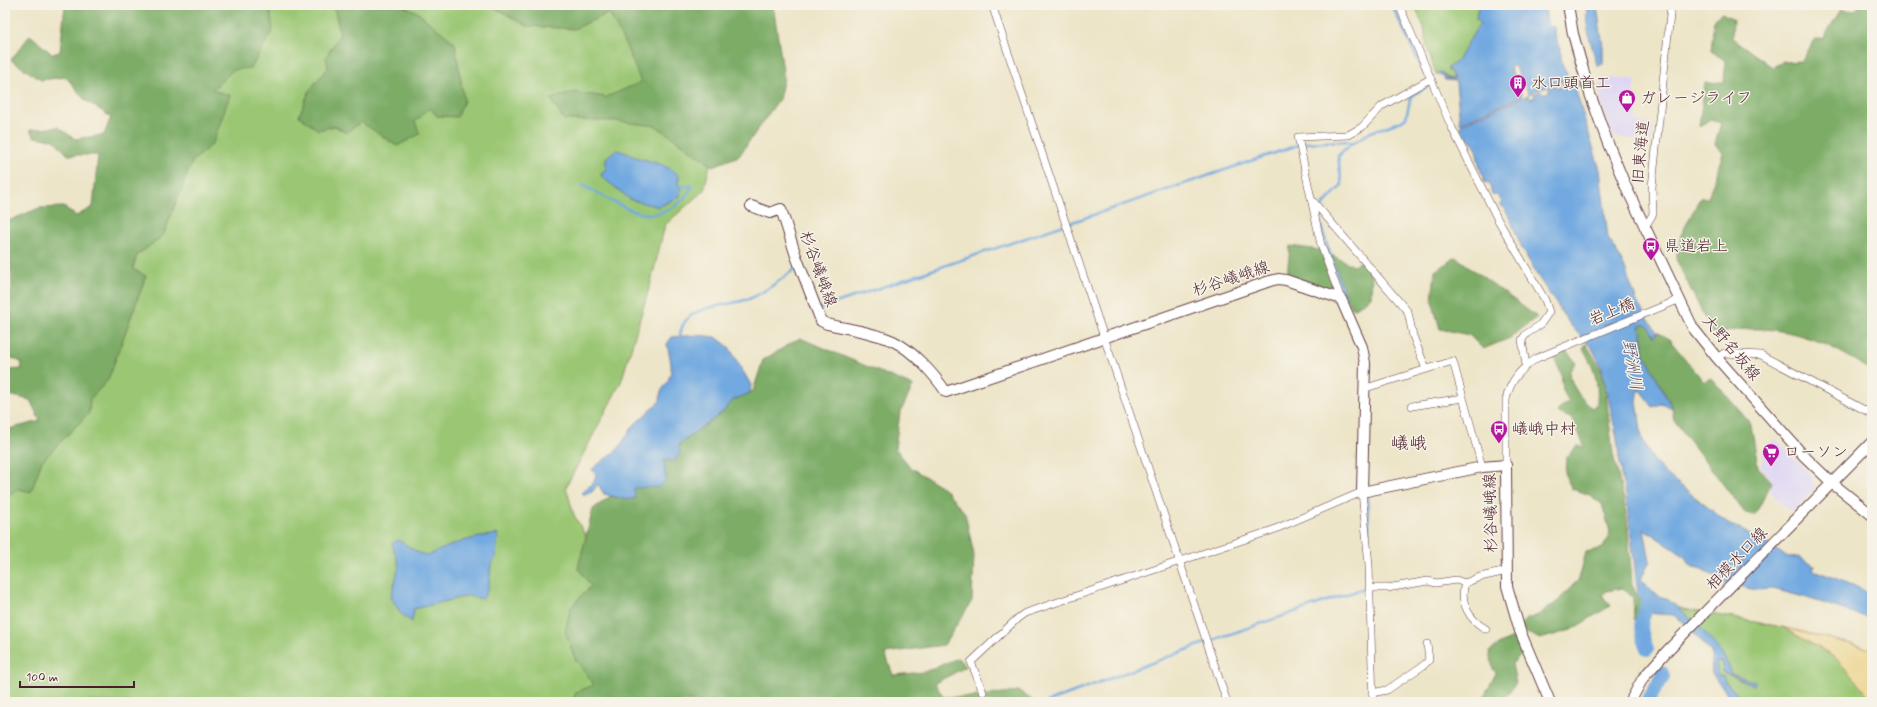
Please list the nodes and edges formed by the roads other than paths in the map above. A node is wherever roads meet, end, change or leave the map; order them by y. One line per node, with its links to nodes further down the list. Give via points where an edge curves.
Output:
1 (992, 5): 11 (street)
2 (1399, 5): 5 (street)
3 (1568, 5): 8 (main road, 大野名坂線, via 1573,34 1590,94 1620,174)
4 (1671, 5): 8 (street, 旧東海道, via 1652,187 1653,214)
5 (1430, 79): 6 (street, via 1382,106 1362,127 1348,135 1298,138); 13 (street, via 1498,220 1545,300 1549,312 1540,325 1526,334 1522,340)
6 (1310, 198): 9 (street, via 1321,245); 14 (street, via 1408,312 1413,336)
7 (751, 206): 11 (main road, 杉谷嶬峨線, via 770,213 781,209 821,321 880,337 902,346 931,372 946,392)
8 (1645, 226): 10 (main road, 大野名坂線)
9 (1341, 299): 11 (main road, 杉谷嶬峨線, via 1278,279); 15 (main road, via 1362,347)
10 (1678, 300): 12 (main road, 大野名坂線, via 1693,328); 13 (street, 岩上橋, via 1537,358)
11 (1104, 337): 25 (street)
12 (1716, 358): 18 (street, via 1724,353 1761,355); 22 (main road, 大野名坂線, via 1804,456)
13 (1526, 365): 20 (street, via 1508,390)
14 (1426, 370): 15 (street); 16 (street, via 1453,361)
15 (1366, 388): 23 (main road)
16 (1463, 398): 17 (street); 21 (street)
17 (1412, 406)
18 (1872, 414)
19 (1872, 442): 22 (main road, 相模水口線)
20 (1506, 465): 21 (main road, 杉谷嶬峨線); 26 (main road, 杉谷嶬峨線)
21 (1482, 467): 23 (main road, 杉谷嶬峨線)
22 (1832, 483): 24 (main road, 大野名坂線); 36 (main road, 相模水口線, via 1673,645 1643,678)
23 (1362, 492): 25 (street, via 1273,530); 28 (street)
24 (1872, 515)
25 (1178, 562): 31 (street, via 1025,613 971,662); 33 (street)
26 (1507, 571): 27 (street); 35 (main road, 杉谷嶬峨線, via 1507,586 1520,631)
27 (1465, 583): 28 (street, via 1456,580 1428,581 1386,588); 29 (street, via 1463,589 1467,610 1477,624)
28 (1369, 588): 32 (street)
29 (1486, 629)
30 (1427, 644): 32 (street, via 1428,660 1424,665 1387,690)
31 (983, 692)
32 (1372, 693): 34 (street)
33 (1227, 702)
34 (1373, 702)
35 (1550, 702)
36 (1630, 702)

